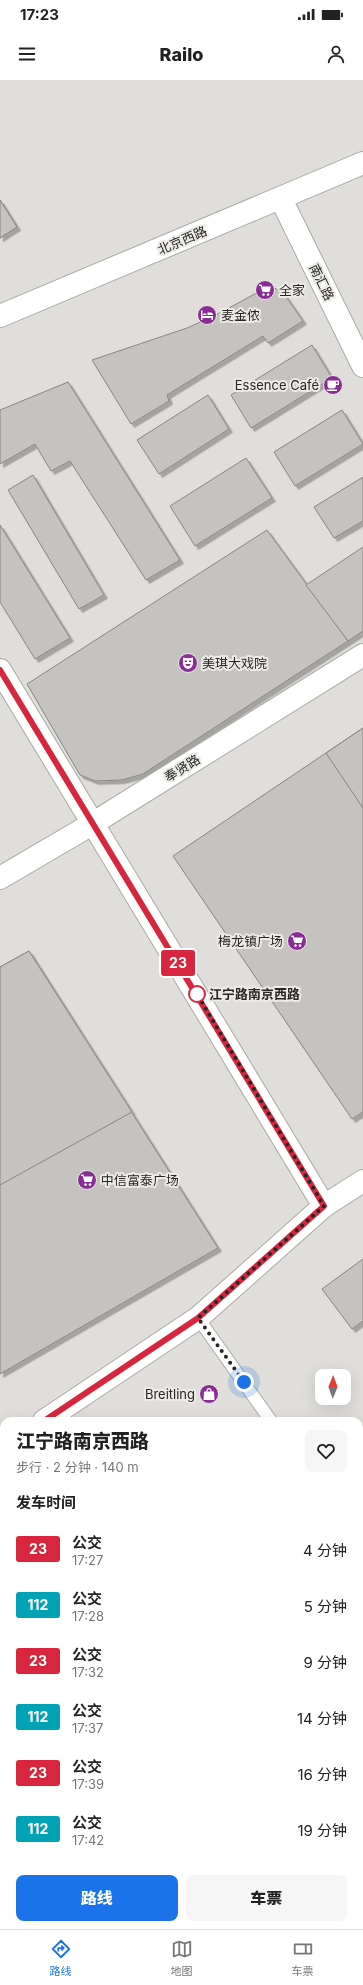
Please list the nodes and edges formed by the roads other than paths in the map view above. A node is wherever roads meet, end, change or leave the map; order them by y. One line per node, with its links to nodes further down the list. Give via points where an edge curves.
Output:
1 (363, 163): 2 (main road, 北京西路)
2 (280, 199): 3 (main road, 北京西路); 4 (main road, 南汇路)
3 (0, 316)
4 (363, 366)
5 (363, 655): 7 (main road, 奉贤路)
6 (0, 670): 7 (main road)
7 (92, 824): 8 (main road, 奉贤路); 10 (main road)
8 (0, 878)
9 (363, 1181): 10 (main road)
10 (324, 1206): 11 (main road)
11 (198, 1318): 12 (main road); 13 (lane)
12 (50, 1417)
13 (268, 1417)

